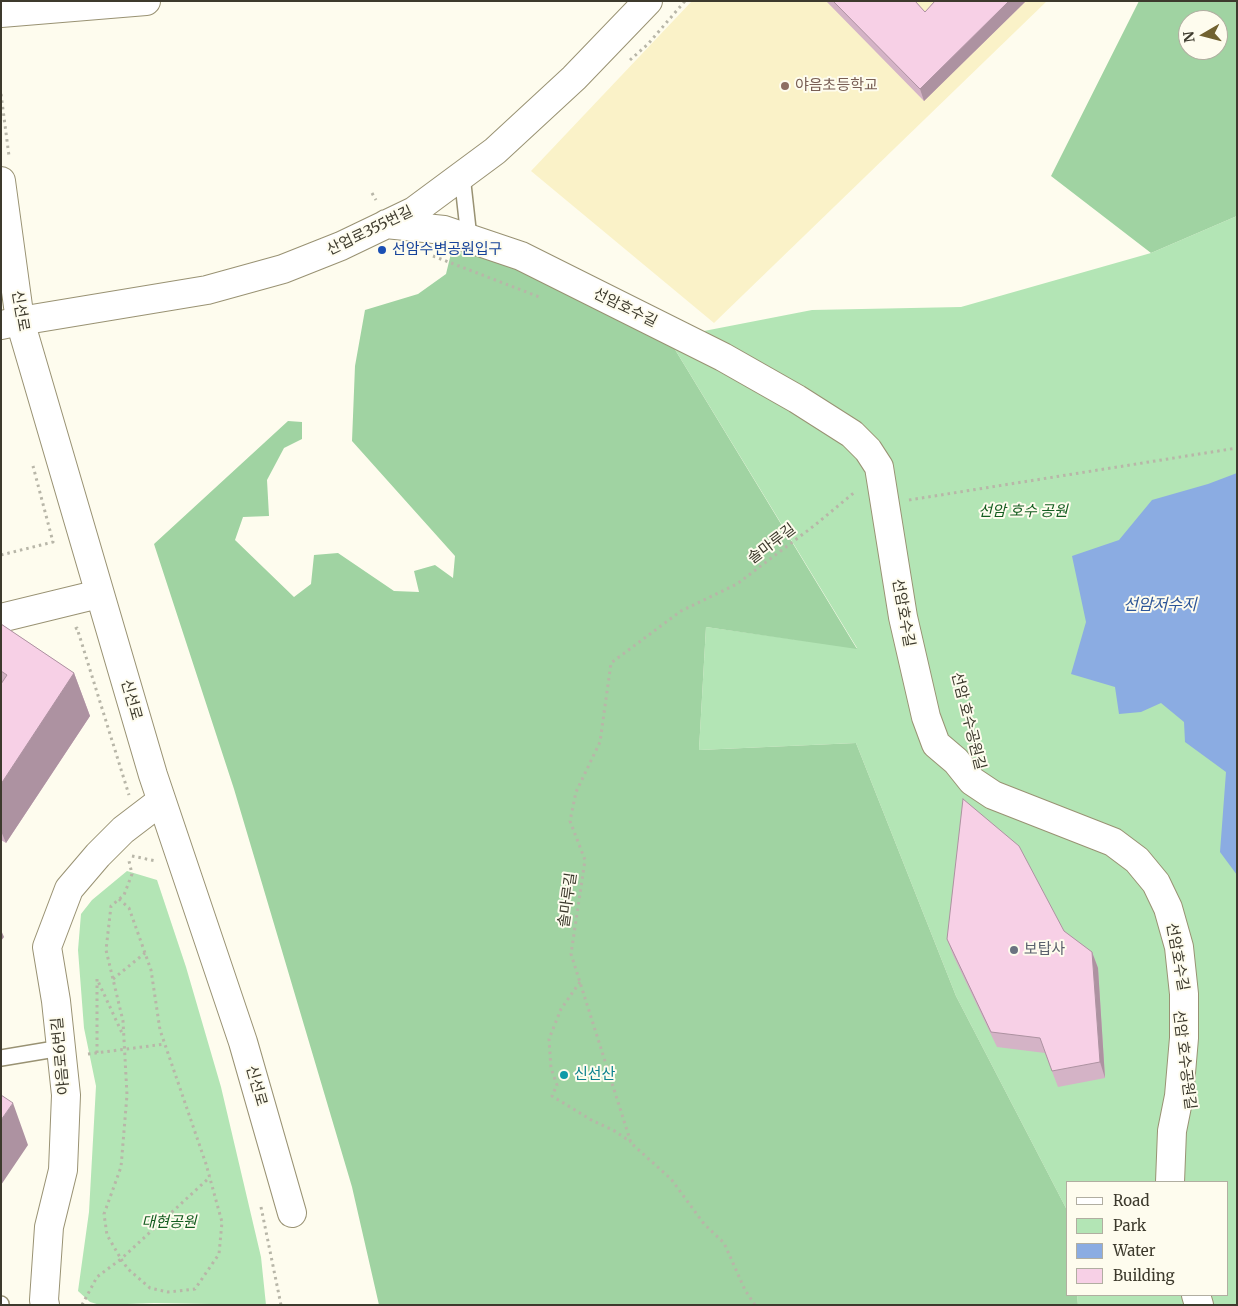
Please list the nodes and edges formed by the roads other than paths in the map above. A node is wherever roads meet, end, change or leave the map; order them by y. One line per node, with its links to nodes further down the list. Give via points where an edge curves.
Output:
1 (146, 1): 4 (street)
2 (648, 1): 3 (street, 산업로355번길)
3 (626, 12): 5 (street, 산업로355번길, via 567,85 495,151)
4 (1, 13)
5 (462, 175): 7 (street, 산업로355번길, via 414,211); 8 (lane)
6 (1, 181): 9 (street, 신선로)
7 (386, 224): 8 (street, 선암호수길, via 444,230); 9 (street, 산업로355번길, via 342,246 283,269 207,290)
8 (469, 238): 16 (street, 선암호수길, via 521,256 723,357 798,398 852,434 868,450 879,467 903,617 926,717 936,744 972,781 993,795 1113,842 1137,860 1156,883 1168,908 1179,947 1184,994 1184,1038 1172,1131)
9 (11, 323): 10 (street, 신선로)
10 (97, 587): 11 (street); 12 (street); 13 (street, 신선로)
11 (1, 603)
12 (1, 618)
13 (162, 801): 14 (street, 야음로6번길, via 123,830 69,889 47,947); 17 (street, 신선로, via 243,1042)
14 (60, 1048): 15 (lane); 18 (street, 야음로6번길, via 66,1095 63,1170 49,1227)
15 (1, 1058)
16 (1170, 1181)
17 (292, 1213)
18 (46, 1303)

